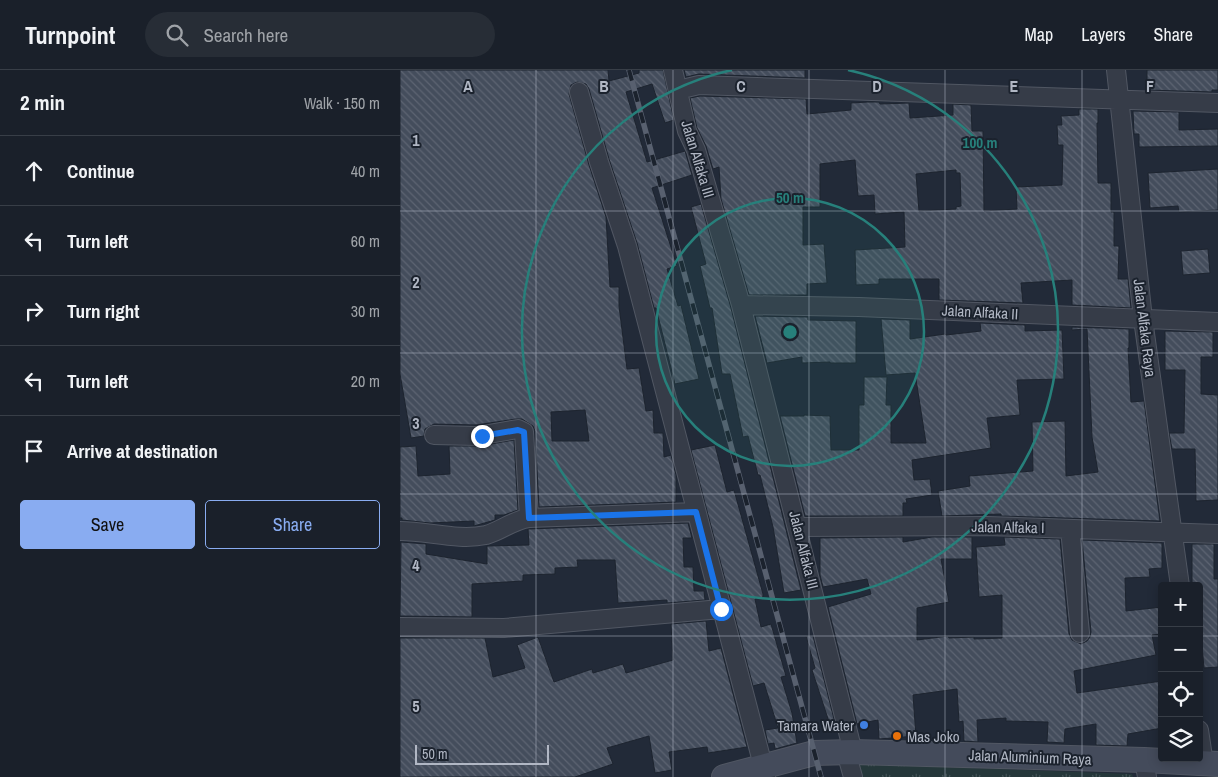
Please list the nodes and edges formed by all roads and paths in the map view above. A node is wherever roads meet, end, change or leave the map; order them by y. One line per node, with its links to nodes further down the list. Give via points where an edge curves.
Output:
1 (673, 70): 3 (street, Jalan Alfaka III)
2 (1116, 70): 5 (street, Jalan Alfaka Raya)
3 (678, 90): 5 (street, via 699,85); 7 (street, Jalan Alfaka III, via 687,132 696,150)
4 (579, 92): 11 (street, via 627,246)
5 (1120, 99): 6 (street); 8 (street, Jalan Alfaka Raya)
6 (1218, 103)
7 (741, 306): 8 (street, Jalan Alfaka II, via 859,307); 13 (street, Jalan Alfaka III)
8 (1143, 319): 9 (street, Jalan Alfaka II); 16 (street, Jalan Alfaka Raya)
9 (1218, 322)
10 (434, 435): 12 (street, via 524,432)
11 (696, 512): 12 (street); 19 (street)
12 (529, 518): 15 (street, via 485,535 466,537)
13 (798, 526): 14 (street, Jalan Alfaka I); 23 (street, Jalan Alfaka III)
14 (1070, 529): 16 (street, Jalan Alfaka I); 21 (street)
15 (400, 531)
16 (1173, 532): 17 (street, Jalan Alfaka I); 18 (street, Jalan Alfaka Raya)
17 (1218, 534)
18 (1179, 582)
19 (721, 609): 20 (street, via 504,628); 26 (street)
20 (400, 627)
21 (1080, 633)
22 (1203, 741): 24 (street)
23 (850, 752): 25 (main road, Jalan Aluminium Raya); 26 (main road, Jalan Aluminium Raya, via 814,753); 28 (street, Jalan Alfaka III)
24 (1211, 764): 25 (main road, Jalan Aluminium Raya)
25 (1146, 768)
26 (765, 772): 27 (main road, Jalan Aluminium Raya)
27 (724, 777)
28 (853, 777)

